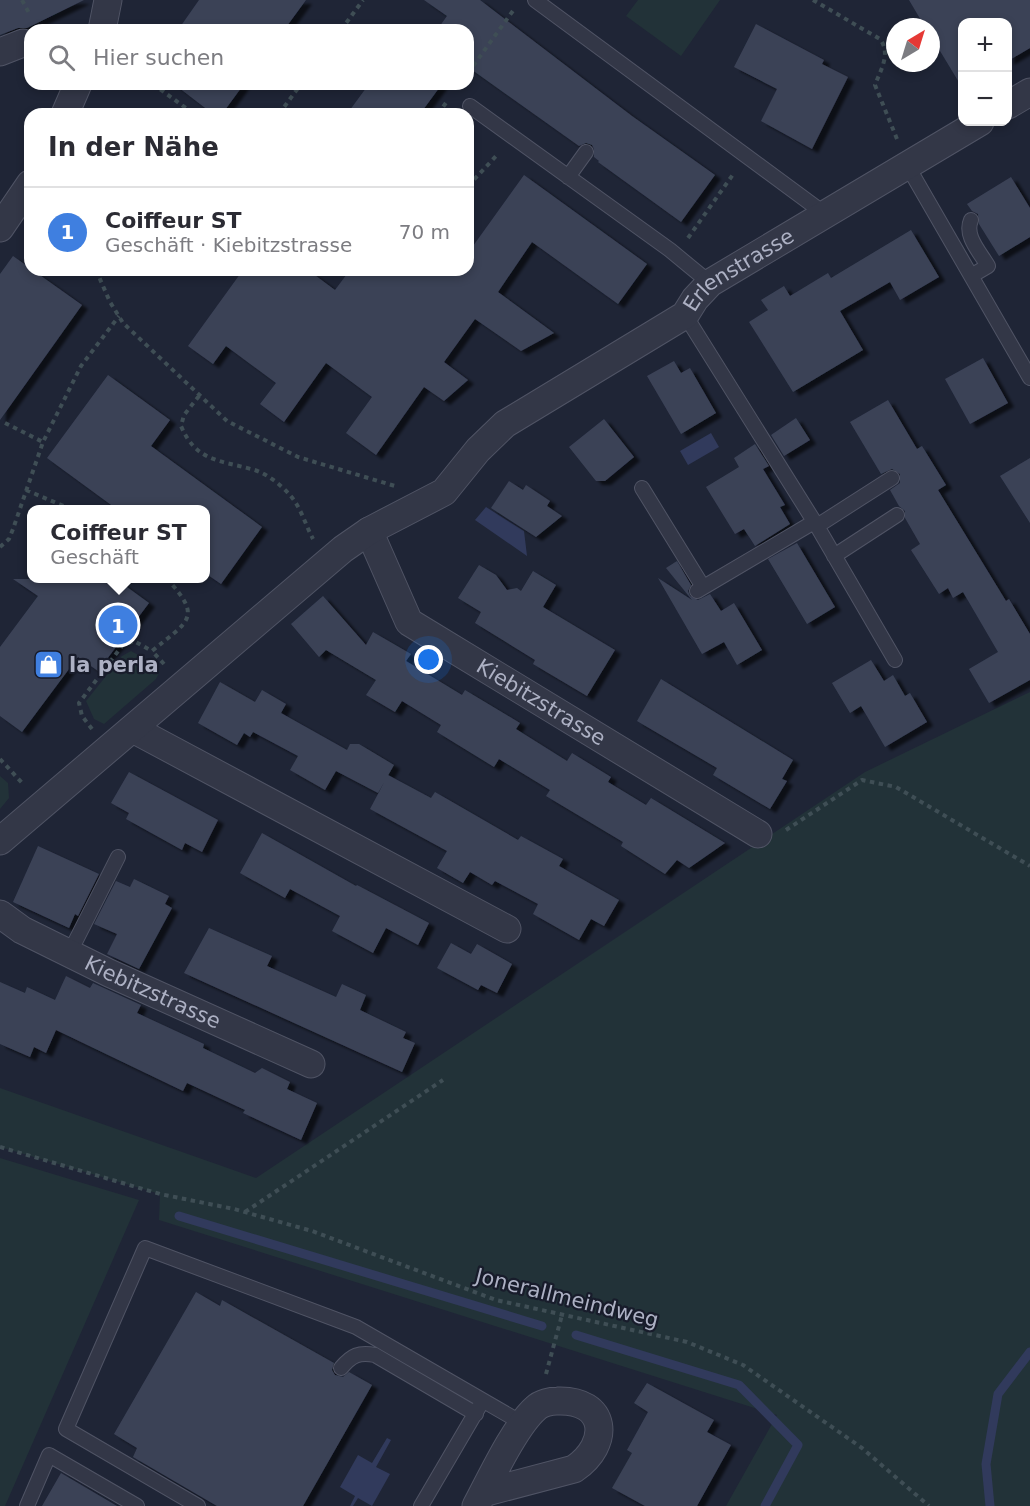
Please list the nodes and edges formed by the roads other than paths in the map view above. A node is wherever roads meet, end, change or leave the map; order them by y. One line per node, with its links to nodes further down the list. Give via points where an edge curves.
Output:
1 (108, 0): 3 (street)
2 (535, 0): 16 (lane)
3 (103, 24)
4 (75, 90): 8 (street)
5 (1030, 92): 6 (street)
6 (1012, 103)
7 (470, 106): 9 (lane)
8 (68, 108)
9 (473, 108)
10 (474, 109): 14 (lane)
11 (973, 126): 13 (street, Erlenstrasse)
12 (586, 152): 14 (lane)
13 (908, 165): 16 (street, Erlenstrasse); 19 (lane)
14 (568, 177): 20 (lane)
15 (24, 193): 18 (street)
16 (825, 214): 20 (street, Erlenstrasse)
17 (971, 220): 19 (lane, via 969,233 988,266)
18 (0, 228)
19 (971, 276): 22 (lane)
20 (710, 283): 21 (street, Erlenstrasse)
21 (685, 315): 26 (lane); 27 (street, Erlenstrasse, via 505,424 444,492)
22 (1030, 378)
23 (892, 478): 26 (lane)
24 (642, 488): 26 (lane, via 700,589)
25 (897, 515): 28 (lane)
26 (815, 524): 28 (lane)
27 (369, 531): 30 (street); 31 (street, Kiebitzstrasse, via 408,622)
28 (834, 556): 29 (lane)
29 (896, 660)
30 (133, 729): 32 (street); 35 (street)
31 (758, 834)
32 (0, 841)
33 (118, 857): 36 (lane)
34 (0, 914): 36 (street, Kiebitzstrasse)
35 (507, 930)
36 (69, 954): 37 (street, Kiebitzstrasse)
37 (310, 1064)
38 (342, 1368): 40 (lane, via 350,1357 362,1353 375,1355)
39 (484, 1400): 40 (lane); 41 (lane); 45 (lane, via 356,1326 145,1248 66,1429)
40 (476, 1414): 46 (lane)
41 (530, 1414): 42 (street); 42 (street, via 553,1401 579,1403 597,1419 599,1436 592,1453 573,1469)
42 (479, 1499)
43 (27, 1506): 44 (lane, via 49,1455)
44 (137, 1506)
45 (198, 1506)
46 (422, 1506)

